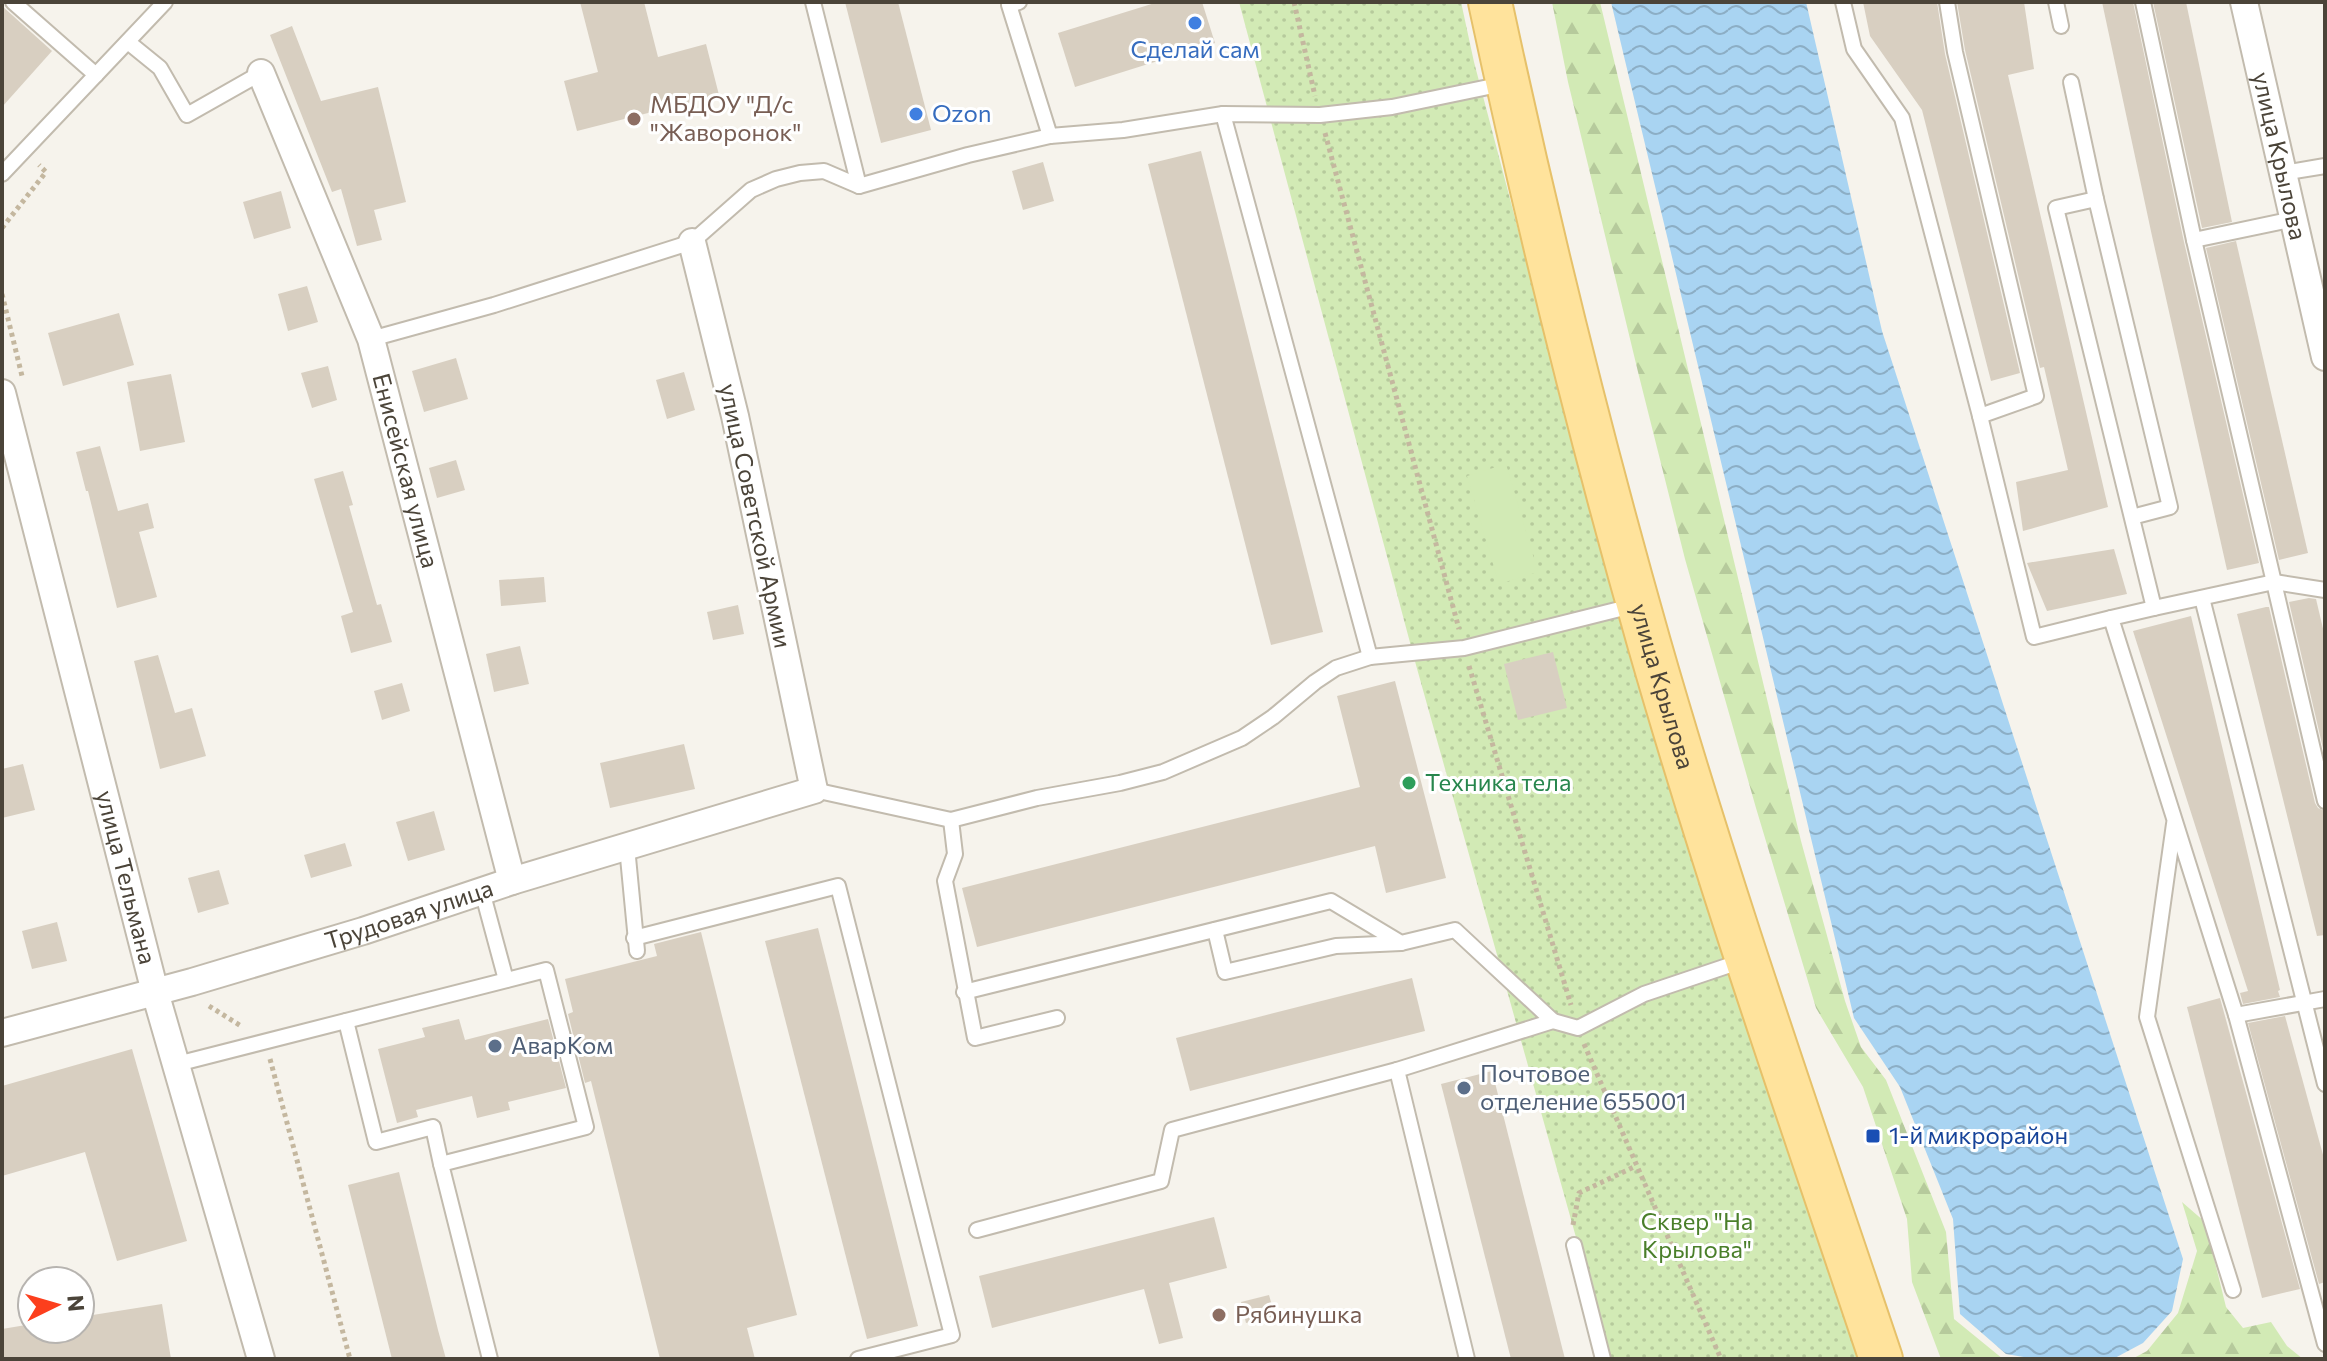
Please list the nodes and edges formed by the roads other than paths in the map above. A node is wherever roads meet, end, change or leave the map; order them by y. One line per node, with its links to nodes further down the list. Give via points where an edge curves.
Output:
1 (13, 2): 14 (lane)
2 (165, 2): 12 (lane)
3 (813, 2): 22 (lane)
4 (1019, 2): 18 (lane, via 1009,5)
5 (1490, 2): 16 (main road, улица Крылова)
6 (1843, 2): 30 (lane, via 1854,49 1902,118)
7 (1947, 2): 30 (lane, via 2036,396)
8 (2056, 2): 11 (lane)
9 (2143, 2): 25 (lane)
10 (2244, 2): 20 (street, улица Крылова)
11 (2061, 26)
12 (128, 42): 13 (lane, via 160,68 187,115); 14 (lane)
13 (261, 73): 27 (street, Енисейская улица)
14 (96, 75): 21 (lane)
15 (2071, 82): 23 (lane)
16 (1507, 83): 17 (lane, via 1392,107 1320,115); 35 (main road, улица Крылова)
17 (1223, 114): 18 (lane); 38 (lane)
18 (1050, 136): 22 (lane)
19 (2325, 166): 20 (lane)
20 (2283, 173): 24 (street, улица Крылова)
21 (2, 174)
22 (859, 186): 26 (lane, via 824,171 776,179 751,190)
23 (2096, 199): 31 (lane, via 2170,507); 31 (lane, via 2056,208)
24 (2294, 219): 25 (lane); 28 (street, улица Крылова)
25 (2194, 240): 32 (lane)
26 (692, 242): 27 (lane); 39 (street, улица Советской Армии, via 735,416)
27 (371, 339): 44 (street, Енисейская улица)
28 (2325, 357)
29 (2, 393): 50 (street, улица Тельмана)
30 (1980, 416): 37 (lane, via 2034,637)
31 (2132, 517): 36 (lane)
32 (2274, 582): 33 (lane); 34 (lane); 40 (lane)
33 (2325, 590)
34 (2202, 598): 36 (lane); 53 (lane)
35 (1638, 604): 38 (lane, via 1464,648); 48 (main road, улица Крылова)
36 (2154, 608): 37 (lane)
37 (2111, 618): 42 (lane)
38 (1370, 657): 41 (lane, via 1336,668 1242,738 1163,772)
39 (814, 790): 41 (lane); 43 (street, Трудовая улица)
40 (2325, 801)
41 (951, 820): 51 (lane, via 955,854 945,881)
42 (2175, 820): 54 (lane); 65 (lane, via 2147,1017)
43 (627, 847): 44 (street, Трудовая улица); 69 (lane, via 635,945 838,886 952,1335)
44 (512, 881): 45 (street, Трудовая улица)
45 (482, 891): 49 (lane); 50 (street, Трудовая улица)
46 (1215, 930): 47 (lane, via 1331,901); 47 (lane, via 1225,972 1336,946); 51 (lane)
47 (1401, 943): 57 (lane, via 1455,930)
48 (1746, 960): 57 (lane, via 1644,994 1578,1028); 72 (main road, улица Крылова)
49 (506, 980): 56 (lane); 62 (lane, via 546,970 586,1127)
50 (155, 992): 58 (street, Трудовая улица); 59 (street, улица Тельмана)
51 (964, 992): 55 (lane, via 975,1038)
52 (2325, 999): 53 (lane)
53 (2306, 1002): 54 (lane); 61 (lane)
54 (2236, 1015): 66 (lane)
55 (1057, 1018)
56 (346, 1021): 59 (lane); 62 (lane, via 376,1142 433,1127)
57 (1553, 1021): 60 (lane)
58 (2, 1033)
59 (177, 1064): 67 (street, улица Тельмана)
60 (1397, 1070): 63 (lane, via 1172,1130 1161,1181); 70 (lane)
61 (2325, 1084)
62 (441, 1164): 68 (lane)
63 (977, 1230)
64 (1574, 1245): 71 (lane)
65 (2233, 1290)
66 (2325, 1344)
67 (261, 1359)
68 (490, 1359)
69 (858, 1359)
70 (1467, 1359)
71 (1603, 1359)
72 (1881, 1359)

